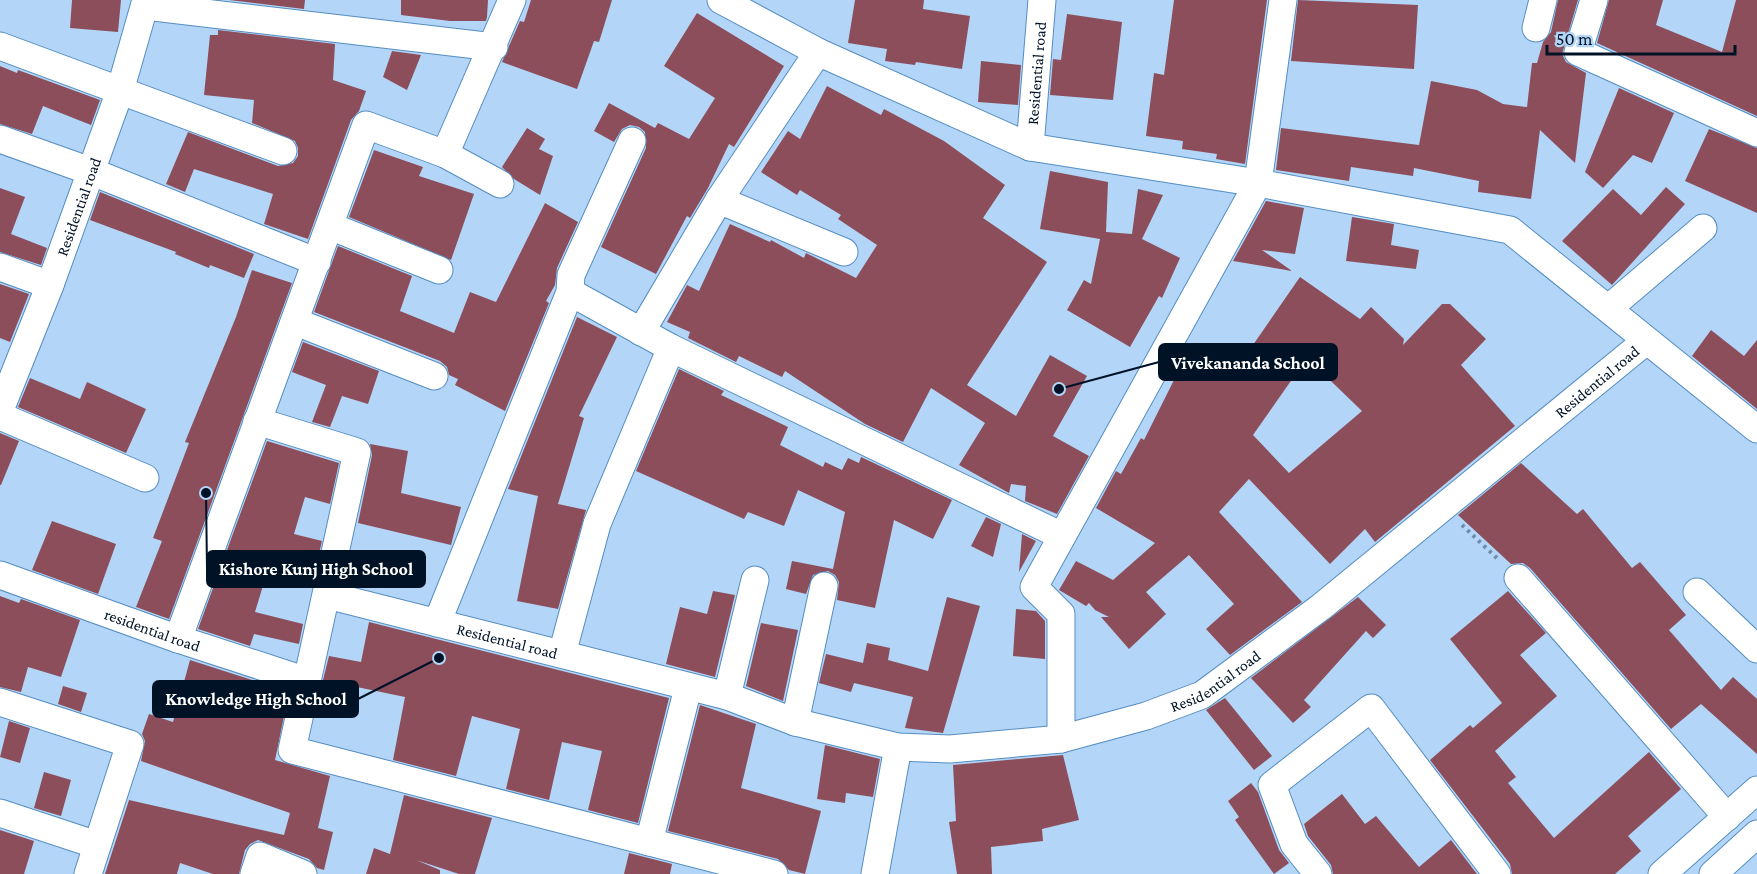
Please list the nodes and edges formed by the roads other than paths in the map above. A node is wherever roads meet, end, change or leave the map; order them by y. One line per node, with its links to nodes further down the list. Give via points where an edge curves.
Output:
1 (512, 0): 10 (street)
2 (721, 0): 11 (street)
3 (1042, 0): 16 (street, Residential road)
4 (1283, 0): 20 (street)
5 (1543, 0): 8 (street)
6 (1594, 0): 13 (street, via 1578,52)
7 (145, 3): 10 (street); 12 (street, Residential road)
8 (1536, 28)
9 (0, 46): 12 (street)
10 (494, 47): 18 (street)
11 (818, 52): 16 (street); 22 (street)
12 (120, 91): 17 (street); 19 (street, Residential road)
13 (1757, 133)
14 (0, 139): 19 (street)
15 (632, 141): 30 (street, via 571,275)
16 (1030, 147): 20 (street)
17 (283, 152)
18 (445, 154): 21 (street); 23 (street, via 366,125)
19 (90, 171): 26 (street); 29 (street, Residential road)
20 (1258, 183): 31 (street, via 1510,230); 42 (street)
21 (500, 184)
22 (719, 200): 25 (street); 33 (street)
23 (330, 226): 26 (street); 28 (street)
24 (1703, 228): 31 (street)
25 (844, 252)
26 (317, 262): 32 (street)
27 (0, 267): 29 (street)
28 (439, 270)
29 (50, 285): 37 (street, Residential road)
30 (570, 292): 33 (street); 49 (street)
31 (1609, 308): 34 (street)
32 (296, 322): 36 (street); 39 (street)
33 (641, 332): 35 (street)
34 (1646, 341): 40 (street); 58 (street, Residential road, via 1321,607 1202,696)
35 (671, 348): 42 (street); 52 (street, via 597,524)
36 (434, 376)
37 (0, 410)
38 (0, 416): 41 (street)
39 (257, 421): 48 (street, via 357,452); 50 (street)
40 (1757, 429)
41 (145, 478)
42 (1062, 536): 58 (street, via 1034,587 1061,614)
43 (0, 575): 50 (street, residential road)
44 (1518, 578): 62 (street)
45 (755, 580): 55 (street)
46 (824, 586): 57 (street)
47 (1697, 592): 51 (street)
48 (327, 595): 49 (street, Residential road); 53 (street)
49 (437, 623): 52 (street, Residential road)
50 (178, 639): 53 (street, residential road)
51 (1757, 649)
52 (562, 654): 54 (street, Residential road)
53 (307, 681): 64 (street, via 292,750)
54 (688, 688): 55 (street, Residential road); 64 (street)
55 (727, 696): 57 (street, Residential road)
56 (0, 702): 65 (street, via 130,744)
57 (795, 722): 59 (street, Residential road)
58 (1061, 739): 59 (street, Residential road, via 950,750)
59 (898, 747): 71 (street)
60 (1757, 790): 62 (street)
61 (0, 813): 65 (street)
62 (1727, 817): 74 (street)
63 (1757, 834): 75 (street)
64 (649, 842): 66 (street)
65 (97, 845): 67 (street)
66 (713, 867): 70 (street)
67 (88, 874)
68 (254, 874): 69 (street, via 260,856)
69 (303, 874)
70 (774, 874)
71 (874, 874)
72 (1318, 874): 73 (street, via 1294,844 1272,785 1371,708)
73 (1497, 874)
74 (1662, 874)
75 (1713, 874)

